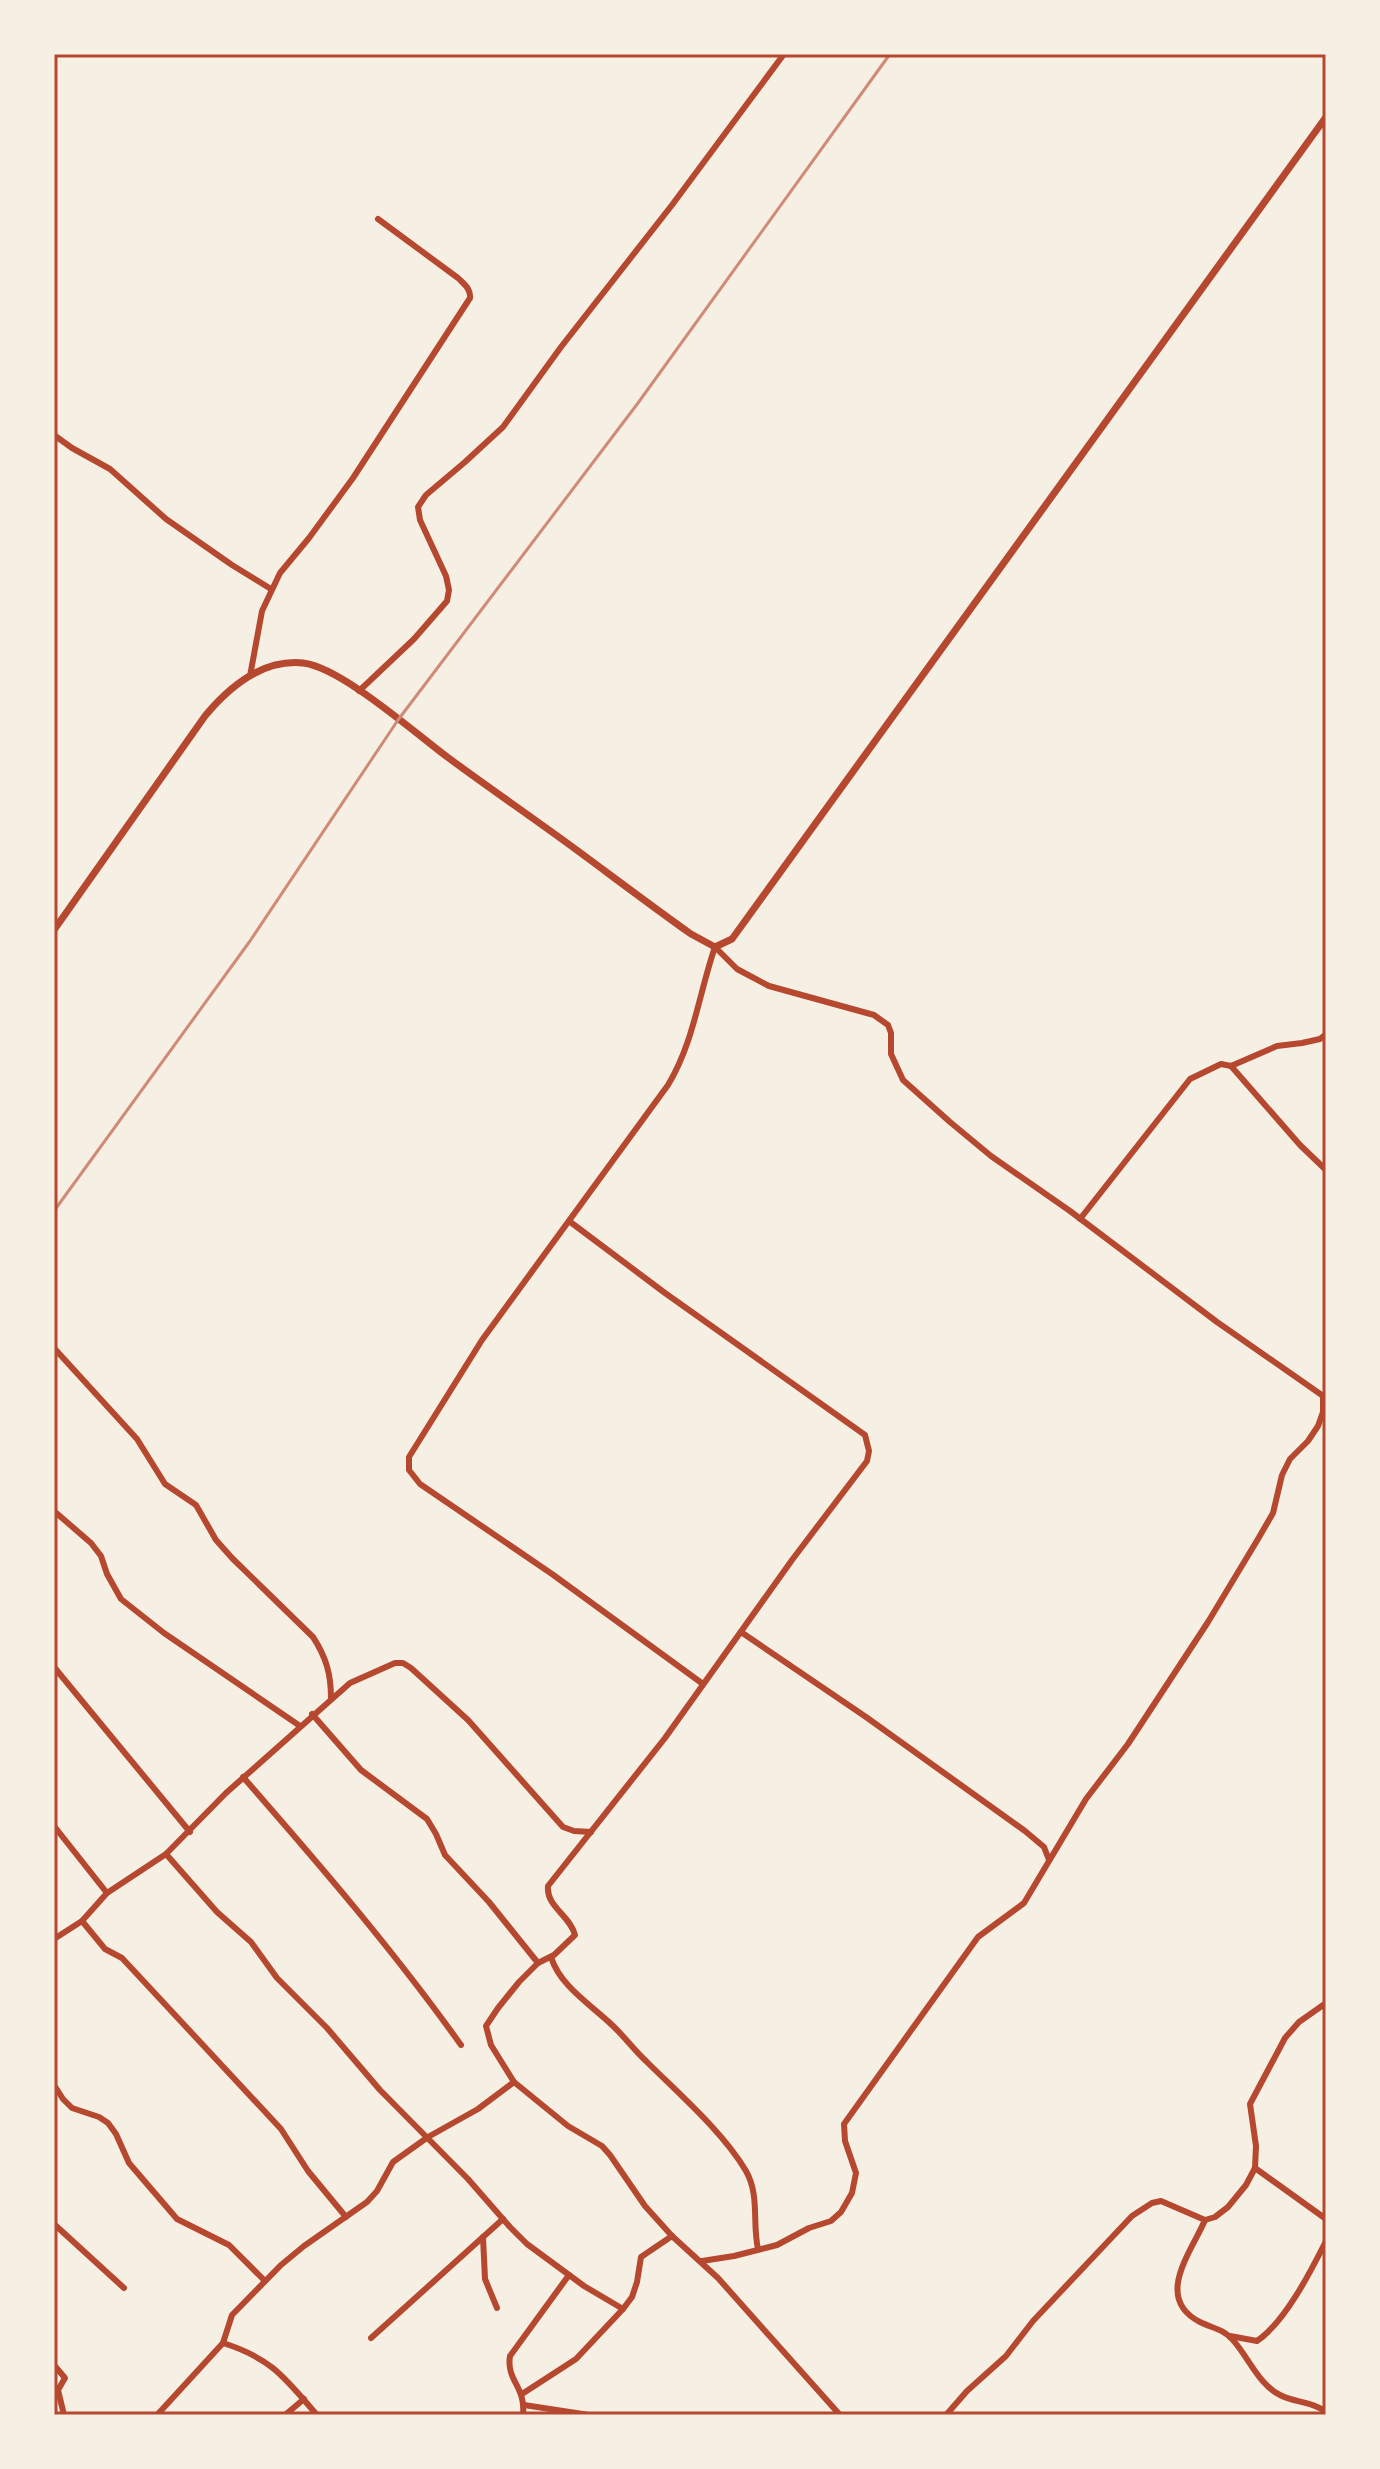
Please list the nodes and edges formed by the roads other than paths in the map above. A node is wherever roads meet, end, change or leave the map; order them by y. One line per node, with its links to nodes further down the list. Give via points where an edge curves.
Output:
1 (784, 54): 7 (street, via 503,427 426,495 418,507 420,520 446,576 447,601)
2 (1326, 117): 9 (street, via 744,924 732,939)
3 (378, 219): 5 (street, via 458,278 470,298 353,478)
4 (54, 435): 5 (street, via 110,469 166,519)
5 (271, 589): 6 (street)
6 (250, 676): 7 (street, via 278,664 302,663 325,669); 8 (street, via 205,716)
7 (359, 691): 9 (street)
8 (54, 930)
9 (715, 947): 13 (street, via 737,969 769,986 884,1020 903,1080 991,1156); 14 (street, via 680,1065)
10 (1326, 1034): 11 (street, via 1277,1046)
11 (1231, 1066): 12 (street); 13 (street, via 1221,1064 1190,1079)
12 (1326, 1170)
13 (1080, 1219): 16 (street)
14 (569, 1221): 18 (street, via 868,1442 867,1461); 20 (street, via 474,1353 409,1457 409,1470 420,1484)
15 (54, 1348): 21 (street, via 137,1439 165,1484 196,1505 216,1540 313,1637 327,1663)
16 (1325, 1397): 29 (street, via 1318,1426 1290,1459 1273,1513 1258,1539)
17 (54, 1511): 23 (street, via 101,1556 121,1599)
18 (741, 1632): 20 (street); 29 (street, via 1025,1831 1044,1847)
19 (54, 1667): 26 (street)
20 (703, 1684): 27 (street)
21 (331, 1698): 22 (street); 27 (street, via 350,1683 403,1663 468,1720 563,1827)
22 (312, 1714): 23 (street); 34 (street, via 361,1770 427,1819 445,1855)
23 (300, 1726): 24 (street)
24 (243, 1777): 26 (street); 36 (street, via 343,1891)
25 (54, 1826): 30 (street)
26 (190, 1832): 28 (street)
27 (592, 1832): 33 (street, via 548,1886 549,1900 575,1935)
28 (166, 1854): 30 (street); 39 (street)
29 (1049, 1860): 49 (street, via 1024,1903 978,1937 844,2124 856,2173 841,2212 831,2221)
30 (107, 1893): 31 (street)
31 (82, 1921): 32 (street); 41 (street, via 281,2129)
32 (54, 1939)
33 (551, 1957): 34 (street); 49 (street, via 557,1974 694,2108 746,2171 754,2191)
34 (538, 1963): 37 (street, via 486,2026 491,2045)
35 (1326, 2003): 40 (street, via 1285,2038 1250,2104)
36 (461, 2045)
37 (514, 2082): 39 (street); 46 (street, via 602,2146)
38 (54, 2085): 52 (street, via 72,2108 108,2123 129,2163 177,2219 229,2245)
39 (428, 2137): 41 (street, via 393,2162 377,2191); 42 (street)
40 (1255, 2168): 43 (street); 44 (street, via 1228,2207)
41 (346, 2217): 52 (street)
42 (503, 2219): 47 (street); 51 (street)
43 (1326, 2219)
44 (1205, 2220): 56 (street, via 1178,2274 1179,2300 1199,2322); 71 (street, via 1161,2201 1141,2209)
45 (54, 2224): 53 (street)
46 (672, 2236): 50 (street); 55 (street, via 641,2257 632,2297)
47 (483, 2237): 54 (street, via 485,2279); 57 (street)
48 (1326, 2241): 56 (street, via 1265,2335 1257,2341)
49 (758, 2249): 50 (street)
50 (702, 2261): 70 (street)
51 (569, 2275): 55 (street); 60 (street, via 510,2356 509,2372)
52 (265, 2281): 58 (street, via 232,2315)
53 (124, 2288)
54 (497, 2308)
55 (623, 2309): 60 (street, via 576,2359)
56 (1230, 2336): 63 (street, via 1280,2396)
57 (371, 2338)
58 (223, 2343): 61 (street, via 269,2363); 65 (street)
59 (54, 2365): 64 (street, via 65,2378 58,2390)
60 (522, 2394): 62 (street)
61 (304, 2399): 66 (street); 67 (street)
62 (524, 2405): 68 (street); 69 (street)
63 (1326, 2412)
64 (64, 2415)
65 (157, 2415)
66 (285, 2415)
67 (317, 2415)
68 (523, 2415)
69 (589, 2415)
70 (840, 2415)
71 (946, 2415)

